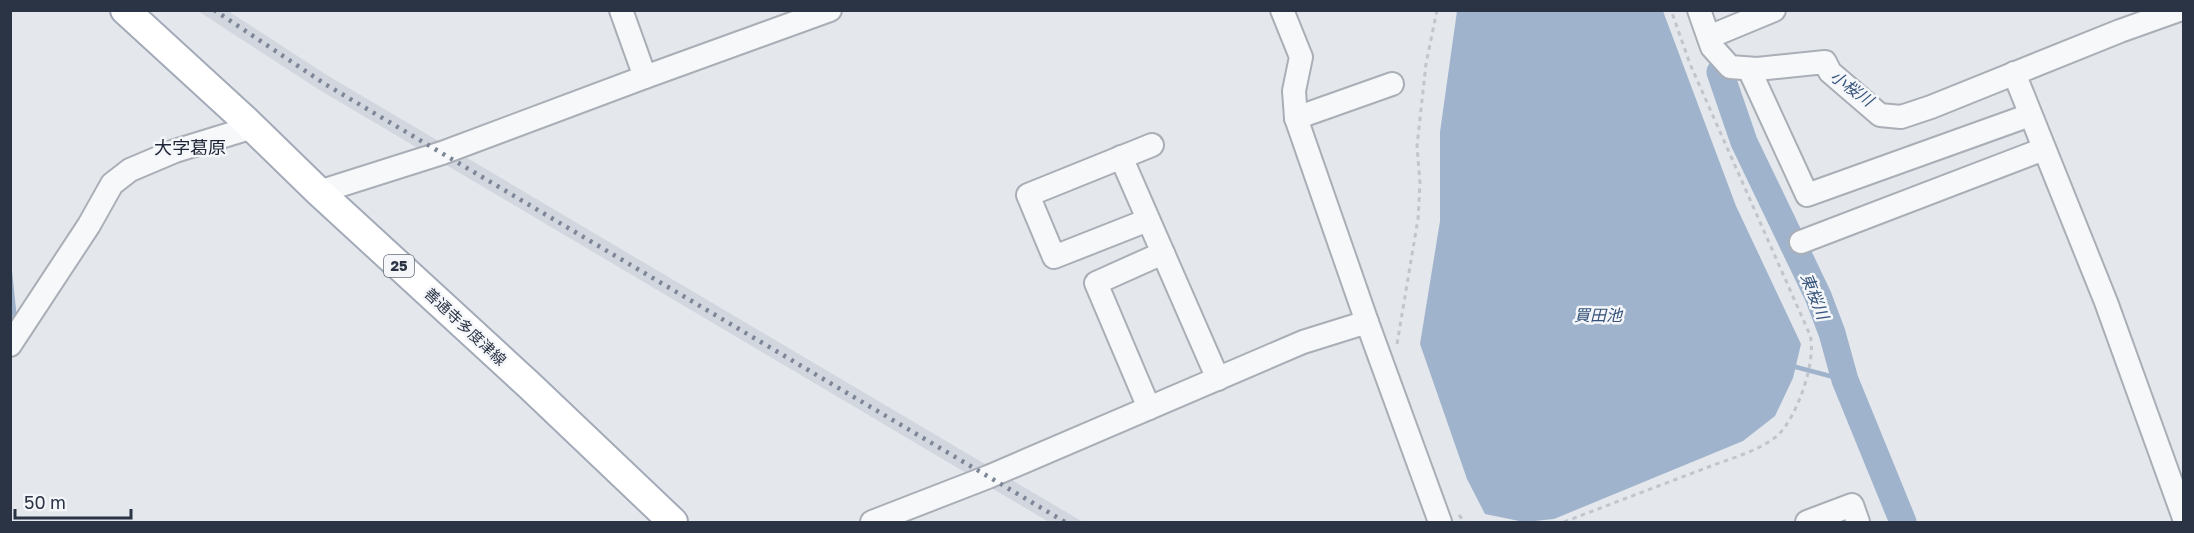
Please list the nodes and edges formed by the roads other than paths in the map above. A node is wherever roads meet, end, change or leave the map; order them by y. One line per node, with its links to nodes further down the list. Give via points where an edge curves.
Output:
1 (124, 10): 16 (main road, 善通寺多度津線 / 25)
2 (621, 10): 12 (street)
3 (830, 10): 8 (street)
4 (1282, 10): 15 (street, via 1301,57 1294,91)
5 (1699, 10): 9 (street)
6 (1774, 10): 9 (street)
7 (2180, 10): 11 (street)
8 (793, 16): 12 (street)
9 (1709, 37): 10 (street, via 1712,47 1730,67)
10 (1751, 73): 11 (street, via 1828,67 1880,115 1901,117); 14 (street, via 1807,195)
11 (2014, 73): 14 (street)
12 (645, 77): 20 (street, via 442,153)
13 (1392, 84): 15 (street, via 1354,89)
14 (2030, 115): 18 (street)
15 (1296, 118): 24 (street)
16 (253, 127): 20 (main road, 善通寺多度津線 / 25); 25 (street, via 175,151 130,170 112,184)
17 (1152, 145): 19 (street)
18 (2044, 149): 22 (street); 28 (street, via 2106,302)
19 (1120, 157): 21 (street); 21 (street, via 1028,195 1054,257)
20 (319, 192): 29 (main road, 善通寺多度津線 / 25)
21 (1148, 220): 23 (street)
22 (1801, 242)
23 (1163, 253): 26 (street); 27 (street, via 1096,283)
24 (1367, 322): 26 (street, via 1303,342); 31 (street)
25 (10, 345)
26 (1218, 379): 27 (street)
27 (1149, 408): 30 (street)
28 (2184, 518)
29 (673, 522)
30 (872, 522)
31 (1440, 522)
32 (1807, 522): 33 (street, via 1852,505)
33 (1858, 522)

